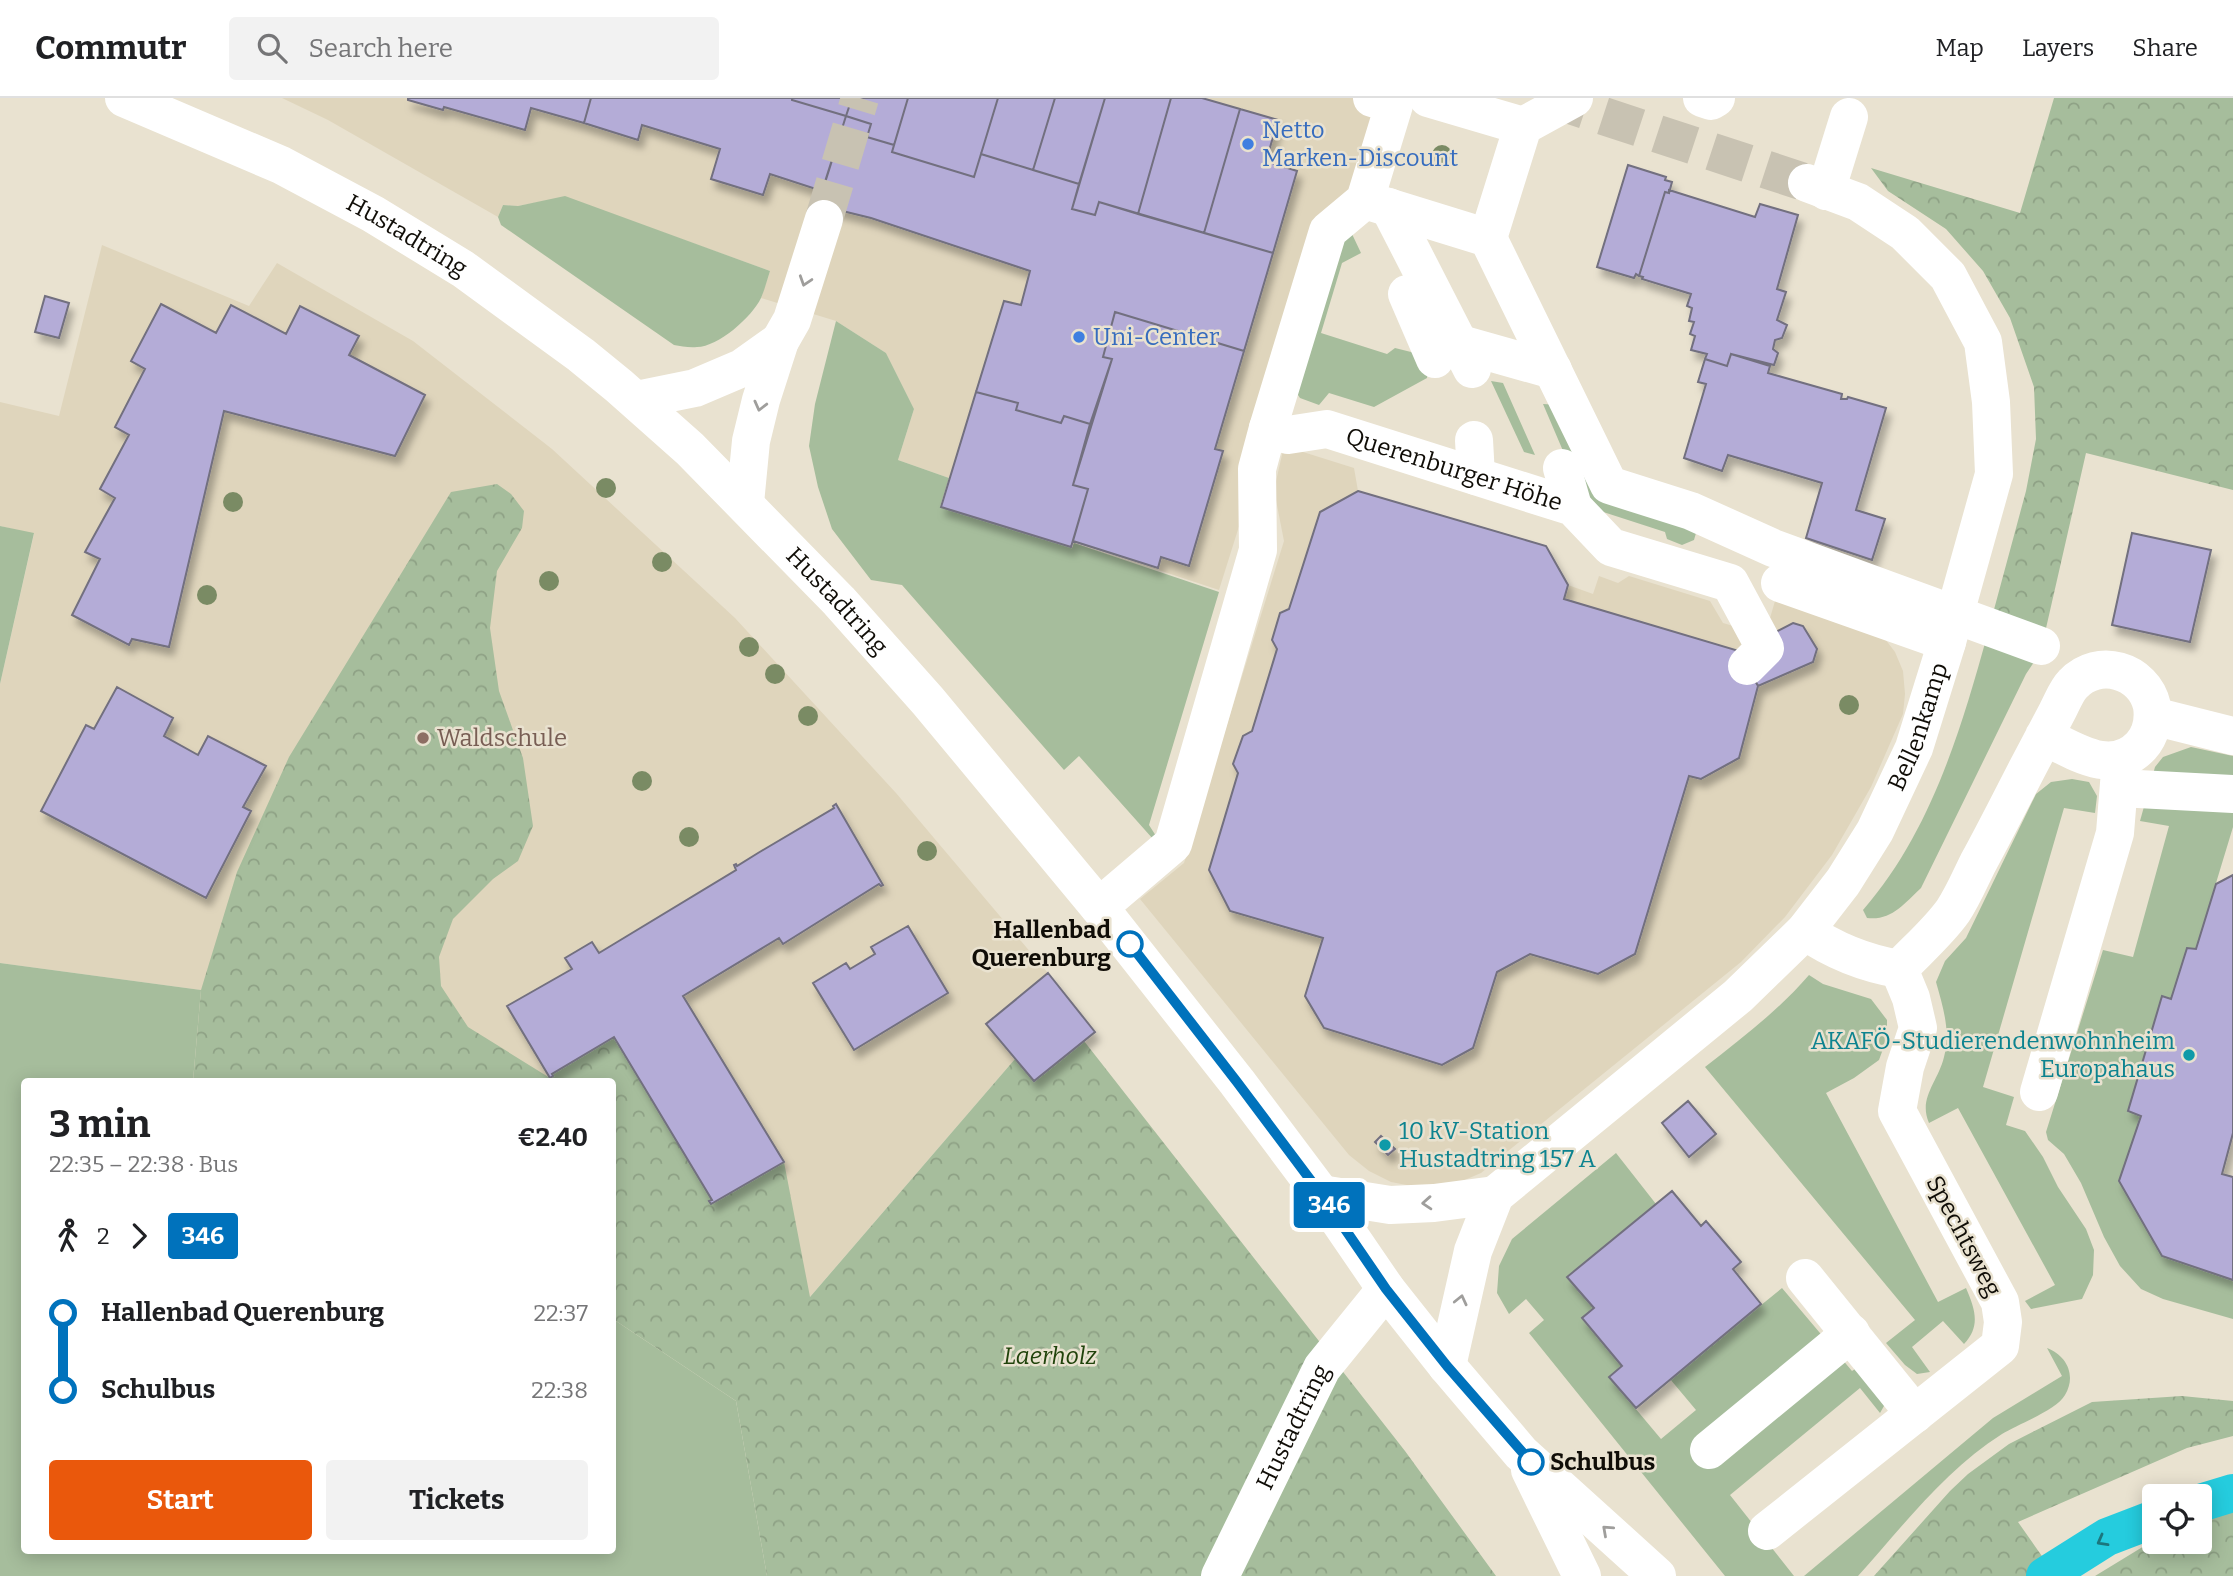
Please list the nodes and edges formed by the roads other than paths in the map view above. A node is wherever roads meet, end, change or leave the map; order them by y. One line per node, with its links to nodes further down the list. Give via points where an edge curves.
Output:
1 (124, 98): 13 (street, Hustadtring, via 281,165 373,214 463,270)
2 (1574, 98): 7 (street)
3 (1702, 98): 4 (street)
4 (1716, 98)
5 (1401, 100): 7 (street); 8 (street)
6 (1849, 117): 20 (street, Bellenkamp, via 1817,187 1858,202 1905,233 1948,276 1983,342 1994,474)
7 (1523, 126): 10 (street)
8 (1377, 203): 10 (street); 12 (street, via 1448,351); 14 (street, via 1328,231)
9 (824, 219): 11 (street, one-way to 11, via 792,320)
10 (1488, 238): 12 (street)
11 (780, 341): 13 (street, via 742,368 695,388); 16 (street, one-way to 16, via 751,441)
12 (1528, 370): 18 (street, via 1609,485 1691,511)
13 (636, 400): 16 (street, Hustadtring)
14 (1268, 428): 17 (street, Querenburger Höhe, via 1288,435 1327,429 1398,434 1475,458); 28 (street, via 1256,469 1258,550 1173,844)
15 (1562, 467): 17 (street)
16 (745, 503): 28 (street, Hustadtring, via 928,701)
17 (1573, 507): 19 (street, Querenburger Höhe, via 1611,547)
18 (1767, 556): 19 (street); 20 (street); 21 (street)
19 (1730, 583): 22 (street, via 1765,648)
20 (1947, 642): 29 (street, Bellenkamp, via 1914,748 1875,831)
21 (2035, 644)
22 (1747, 666)
23 (2153, 716): 24 (street, via 2151,702 2136,679 2110,669 2096,670 2071,685); 25 (street); 26 (street, via 2144,743)
24 (2044, 736): 26 (street); 30 (street, via 1954,910)
25 (2233, 736)
26 (2120, 774): 27 (street); 31 (street, via 2115,833)
27 (2233, 794)
28 (1099, 907): 32 (street, Hustadtring)
29 (1805, 931): 30 (street, via 1867,963); 33 (street, Bellenkamp, via 1738,996)
30 (1899, 969): 38 (street, Spechtsweg, via 1918,1028 1897,1111 2000,1302 2003,1322 2000,1346)
31 (2039, 1092)
32 (1321, 1194): 33 (street, one-way to 32, via 1390,1205); 35 (street, Hustadtring)
33 (1495, 1195): 37 (street, Bellenkamp, one-way to 33, via 1473,1251)
34 (1805, 1278): 36 (street)
35 (1386, 1289): 37 (street, Hustadtring); 46 (street, Hustadtring, via 1322,1368)
36 (1851, 1334): 38 (street); 39 (street)
37 (1447, 1366): 40 (street, Hustadtring)
38 (1915, 1414): 44 (street, Spechtsweg)
39 (1709, 1450)
40 (1521, 1453): 47 (street, Hustadtring); 48 (street, Hustadtring, one-way to 40)
41 (2233, 1493): 42 (highway)
42 (2212, 1499)
43 (2142, 1524): 45 (highway, one-way to 45, via 2107,1537)
44 (1767, 1531)
45 (2049, 1573)
46 (1220, 1576)
47 (1582, 1576)
48 (1657, 1576)

